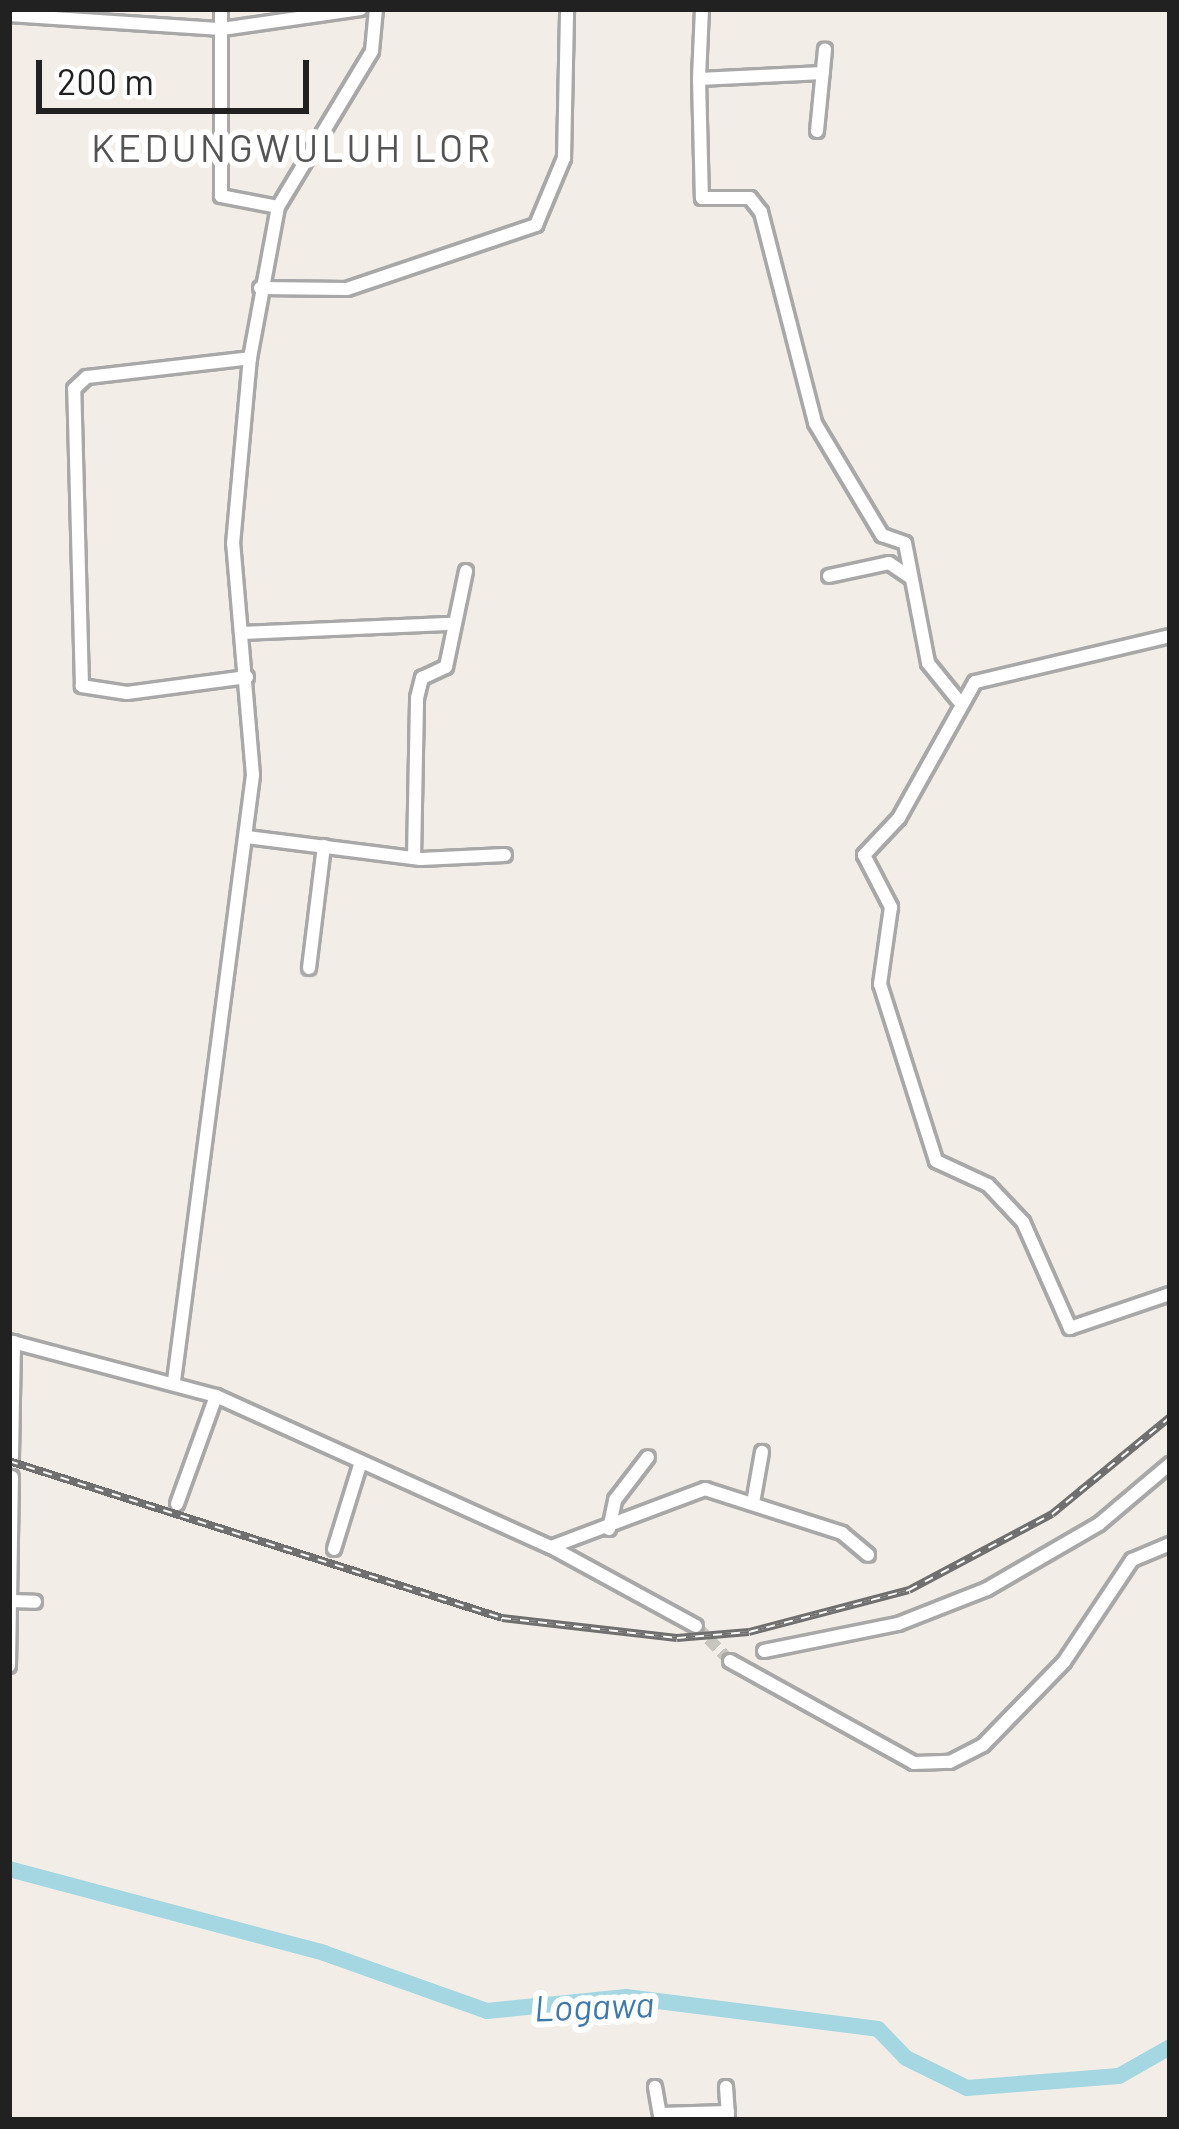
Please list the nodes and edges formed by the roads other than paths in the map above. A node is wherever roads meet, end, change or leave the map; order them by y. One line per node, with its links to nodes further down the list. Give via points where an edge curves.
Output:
1 (221, 9): 7 (street)
2 (361, 9): 7 (street)
3 (376, 9): 12 (street, via 372,51)
4 (567, 9): 13 (street, via 564,158 536,225 347,289)
5 (702, 9): 10 (street)
6 (9, 15): 7 (street)
7 (222, 29): 12 (street, via 221,196)
8 (825, 49): 9 (street)
9 (823, 73): 10 (street); 11 (street)
10 (699, 79): 17 (street, via 702,198 757,205 815,423 882,535 905,543)
11 (817, 131)
12 (278, 208): 13 (street)
13 (260, 288): 14 (street)
14 (250, 358): 19 (street, via 233,544); 21 (street, via 87,377 74,389 82,686 127,693)
15 (466, 571): 18 (street)
16 (829, 576): 17 (street, via 889,563)
17 (911, 578): 22 (street, via 928,664)
18 (452, 624): 19 (street); 26 (street, via 446,667 422,678 417,698)
19 (242, 633): 21 (street)
20 (1167, 640): 22 (street, via 984,679)
21 (248, 677): 23 (street)
22 (958, 700): 28 (street, via 899,818 864,855 891,907 880,984 933,1154 1023,1222 1070,1328)
23 (247, 837): 24 (street); 30 (street)
24 (324, 846): 26 (street); 27 (street)
25 (505, 855): 26 (street)
26 (414, 858)
27 (309, 968)
28 (1170, 1294)
29 (12, 1341): 30 (street); 33 (street)
30 (173, 1381): 31 (street)
31 (216, 1396): 35 (street); 39 (street)
32 (762, 1452): 38 (street)
33 (12, 1457)
34 (648, 1457): 40 (street, via 615,1500)
35 (361, 1462): 42 (street); 43 (street)
36 (1170, 1464): 49 (street, via 1026,1571 893,1626)
37 (12, 1477): 45 (street)
38 (753, 1503): 40 (street, via 697,1489); 44 (street, via 842,1533)
39 (177, 1504)
40 (609, 1529): 42 (street)
41 (1170, 1544): 50 (street, via 1132,1560 1064,1662 956,1761 914,1763)
42 (551, 1546): 48 (street)
43 (334, 1549)
44 (868, 1556)
45 (11, 1573): 46 (street)
46 (12, 1601): 47 (street); 51 (street)
47 (35, 1602)
48 (696, 1626)
49 (764, 1651)
50 (730, 1661)
51 (9, 1666)
52 (655, 2087): 55 (street)
53 (726, 2087): 54 (street)
54 (728, 2116): 55 (street)
55 (660, 2117)

